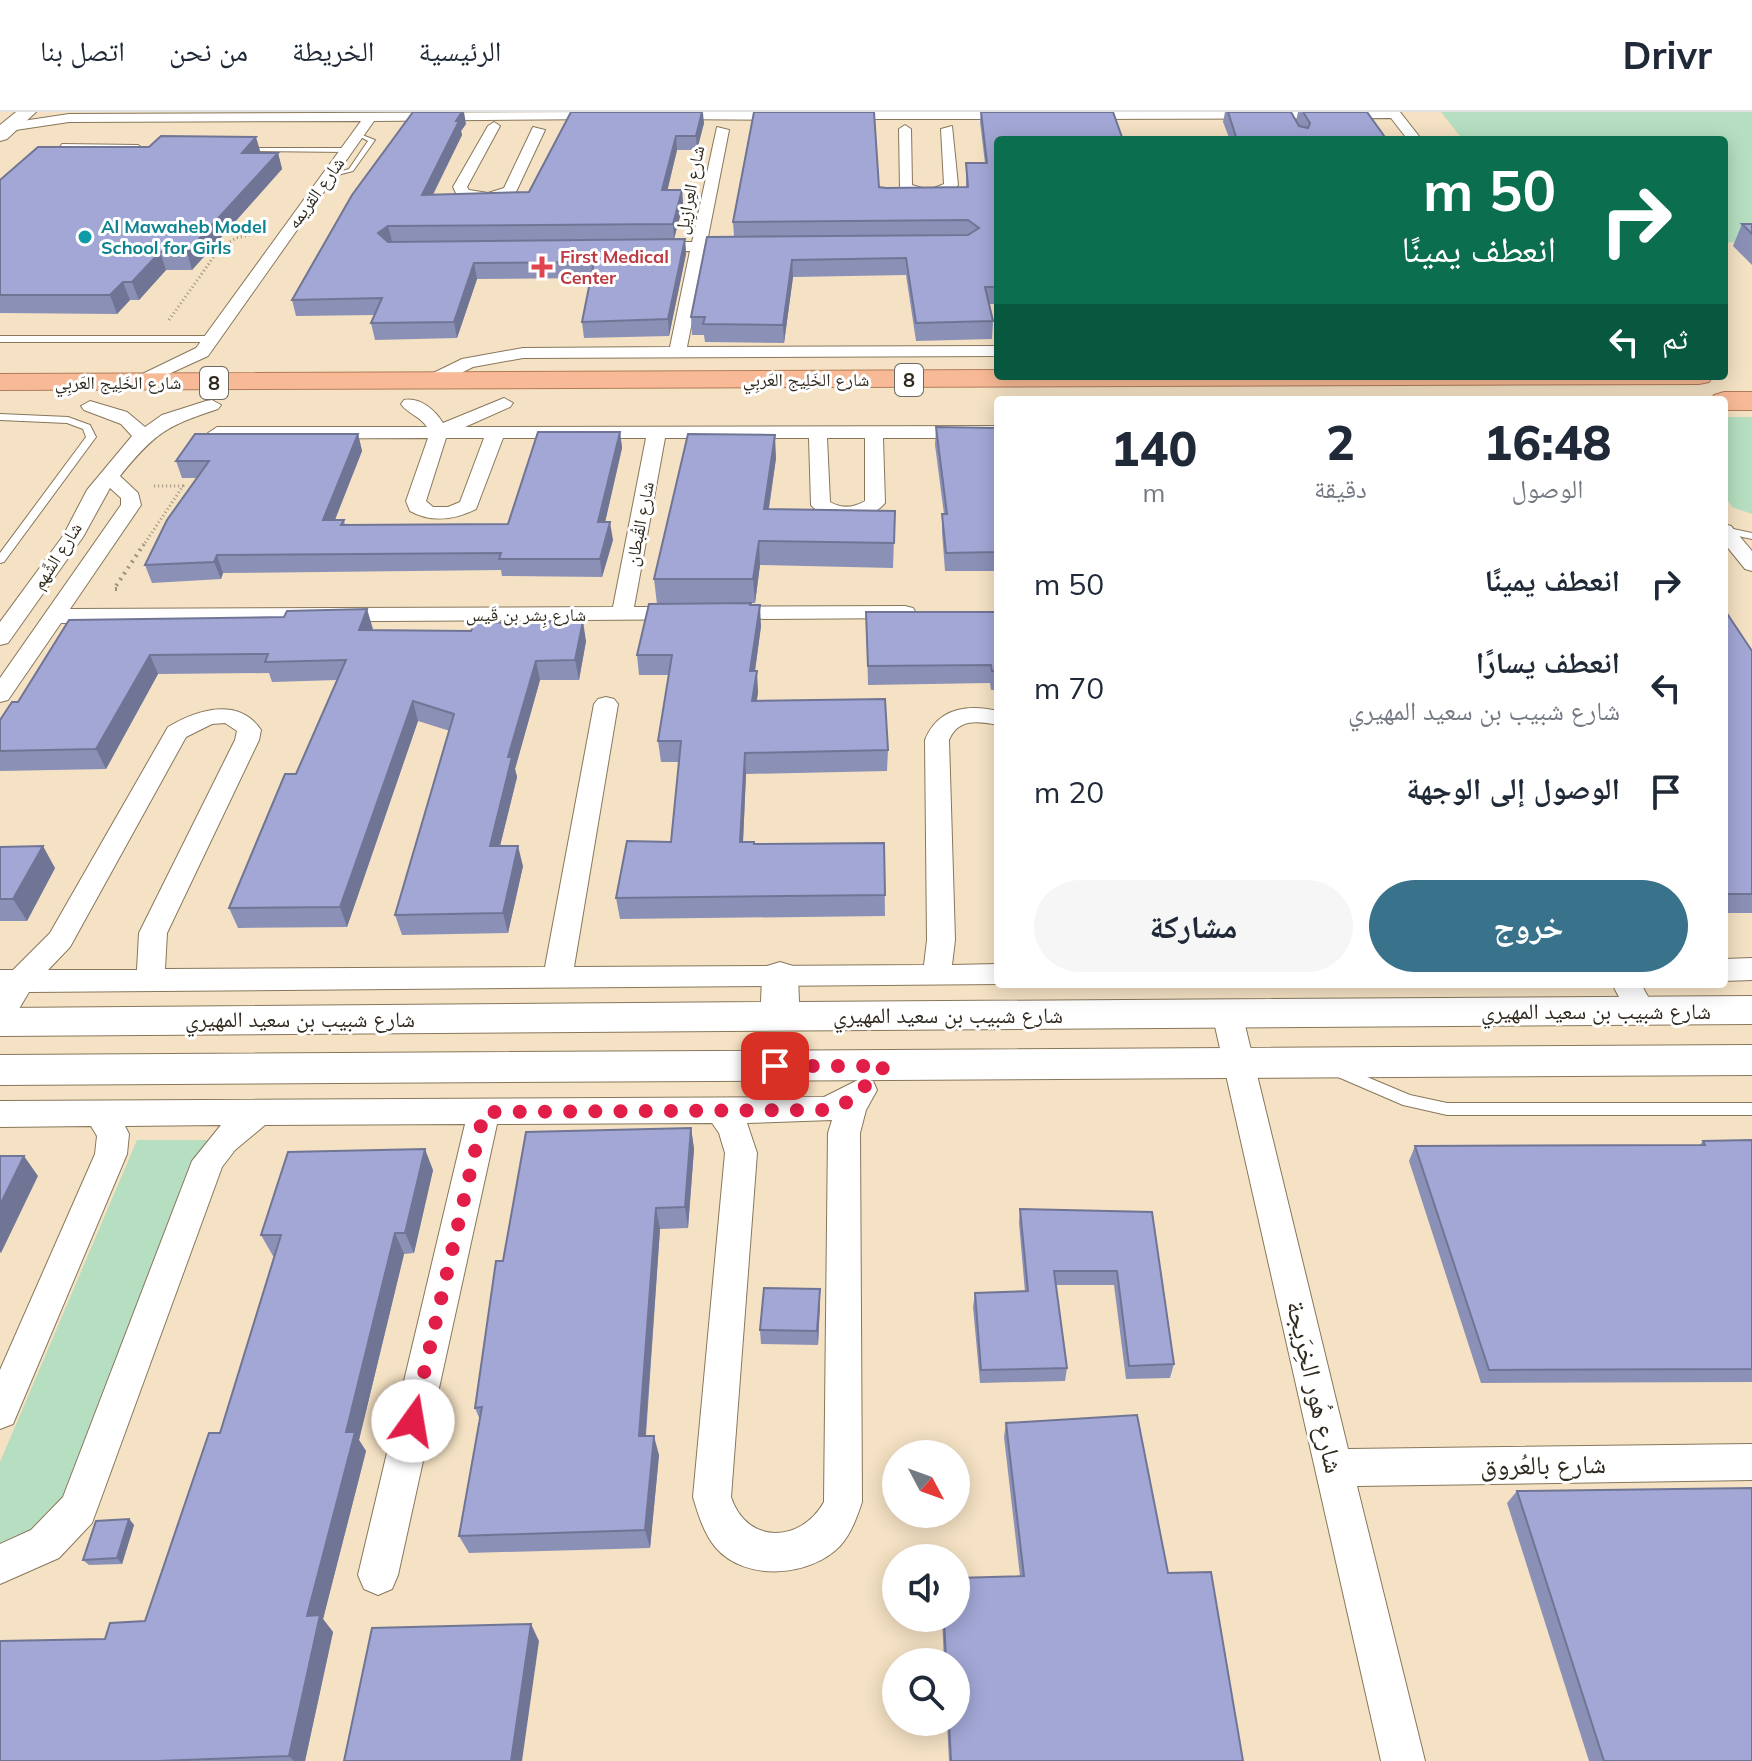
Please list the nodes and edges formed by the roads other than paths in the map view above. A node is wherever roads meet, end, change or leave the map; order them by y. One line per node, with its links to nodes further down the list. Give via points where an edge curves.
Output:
1 (27, 112): 24 (main road)
2 (40, 112): 13 (street)
3 (1204, 113): 9 (street); 10 (street); 20 (street, via 1203,124 1187,128)
4 (1394, 113): 10 (street); 26 (street)
5 (372, 114): 7 (street); 14 (street); 25 (street, شارع القريمه)
6 (773, 114): 11 (street); 23 (street, via 803,123)
7 (226, 115): 13 (street)
8 (1036, 115): 15 (street)
9 (1067, 115)
10 (1286, 115): 16 (lane)
11 (647, 116)
12 (819, 116): 15 (street)
13 (69, 118): 24 (street)
14 (494, 118): 21 (street, via 504,129); 21 (street, via 460,187 463,194 488,197 513,188); 21 (street, via 616,123)
15 (835, 123): 17 (street)
16 (1294, 127)
17 (905, 129): 18 (street); 18 (street, via 905,187 931,194 951,185)
18 (947, 129): 19 (street)
19 (1025, 129)
20 (1072, 129)
21 (538, 130)
22 (661, 130): 23 (street)
23 (722, 130): 32 (street, شارع العِرازِيل)
24 (4, 131)
25 (359, 134): 30 (street, شارع القريمه); 31 (lane, via 372,140 353,168)
26 (1412, 136)
27 (62, 146): 28 (lane)
28 (142, 147)
29 (238, 149): 30 (lane)
30 (347, 150): 31 (street, شارع القريمه)
31 (328, 177): 36 (street, شارع القريمه)
32 (699, 246): 33 (street); 34 (street); 38 (street, شارع العِرازِيل)
33 (762, 246)
34 (638, 247)
35 (0, 339): 36 (lane)
36 (207, 345): 45 (street, شارع القريمه); 52 (street)
37 (994, 351): 38 (street)
38 (678, 352): 42 (street)
39 (1728, 376): 40 (highway)
40 (1752, 376)
41 (994, 378): 42 (highway, شارع الخَلِيج العَربِي / 8)
42 (506, 380): 44 (highway, شارع الخَلِيج العَربِي / 8); 44 (street, شارع الخَلِيج العَربِي, via 480,360); 48 (highway, شارع الخَلِيج العَربِي / 8); 49 (highway, شارع الخَلِيج العَربِي / 8); 54 (street, شارع الخَلِيج العَربِي)
43 (0, 382): 45 (highway, شارع الخَلِيج العَربِي / 8)
44 (429, 382): 52 (highway, شارع الخَلِيج العَربِي / 8)
45 (138, 383): 52 (highway, شارع الخَلِيج العَربِي / 8)
46 (1728, 401): 47 (highway)
47 (1752, 401)
48 (994, 402)
49 (410, 404): 52 (highway, شارع الخَلِيج العَربِي / 8); 54 (street, via 429,416)
50 (0, 406): 51 (highway, شارع الخَلِيج العَربِي / 8)
51 (90, 406): 52 (highway, شارع الخَلِيج العَربِي / 8); 60 (street, via 129,420)
52 (218, 407): 54 (street, شارع الشَّهم); 60 (street, شارع الشَّهم, via 169,419)
53 (0, 417): 67 (lane, via 68,420 91,430 90,441)
54 (439, 432): 55 (street, شارع الشَّهم); 55 (street, via 416,501 417,507 434,514 469,505)
55 (496, 432): 56 (street, شارع الشَّهم)
56 (657, 432): 57 (street, شارع الشَّهم); 70 (street, شارع القُبطان)
57 (818, 432): 58 (street, شارع الشَّهم); 58 (street, via 821,505 842,513 875,503)
58 (874, 432): 59 (street, شارع الشَّهم)
59 (994, 432)
60 (142, 437): 61 (street, شارع الشَّهم)
61 (109, 476): 62 (street); 63 (street, شارع الشَّهم)
62 (137, 493): 63 (street); 71 (street)
63 (90, 501): 72 (street, شارع الشَّهم, via 73,537)
64 (1728, 531): 66 (lane)
65 (1728, 535): 68 (street)
66 (1752, 536)
67 (0, 560)
68 (1752, 565)
69 (920, 613): 70 (street, شارع بِشر بن قَيس)
70 (622, 615): 71 (street, شارع بِشر بن قَيس)
71 (54, 616): 73 (street)
72 (0, 638)
73 (0, 695)
74 (606, 704): 81 (street)
75 (994, 718): 78 (street, شارع شبيب بن سعيد المهيري, via 965,715 939,729)
76 (1752, 969): 77 (street)
77 (1728, 970)
78 (937, 975): 79 (street); 80 (street)
79 (994, 975)
80 (780, 976): 81 (street); 87 (street)
81 (558, 977): 82 (street)
82 (148, 980): 83 (street); 83 (street, شارع شبيب بن سعيد المهيري, via 153,933 247,740 249,730 235,717 204,718 177,732 60,940)
83 (10, 981): 88 (street, شارع شبيب بن سعيد المهيري)
84 (1634, 997): 85 (street, شارع شبيب بن سعيد المهيري); 86 (street, شارع شبيب بن سعيد المهيري)
85 (1752, 1010)
86 (1227, 1013): 87 (street, شارع شبيب بن سعيد المهيري); 91 (street, شارع هُور الخِرَيجة)
87 (780, 1016): 89 (street, شارع شبيب بن سعيد المهيري)
88 (0, 1019): 89 (street, شارع شبيب بن سعيد المهيري)
89 (85, 1021): 94 (street)
90 (1752, 1060): 92 (street)
91 (1239, 1063): 92 (street); 95 (street); 104 (street, شارع هُور الخِرَيجة)
92 (1322, 1063): 96 (lane, via 1387,1094 1447,1109)
93 (0, 1070): 94 (street)
94 (64, 1070): 95 (street)
95 (873, 1078): 97 (street, via 850,1101 825,1110); 97 (street, via 851,1109 844,1133 843,1502 831,1527 810,1544 785,1552 759,1551 736,1540 719,1520 712,1497 741,1153 734,1129)
96 (1752, 1109)
97 (720, 1110): 98 (street)
98 (484, 1112): 99 (street); 106 (street)
99 (258, 1113): 101 (street); 105 (street, via 208,1161 78,1509 58,1536 29,1556)
100 (0, 1114): 101 (street)
101 (100, 1114): 102 (street, via 113,1134 111,1154)
102 (0, 1412)
103 (1752, 1462): 104 (street, شارع بالعُروق)
104 (1334, 1468): 107 (street, شارع هُور الخِرَيجة)
105 (0, 1564)
106 (378, 1575)
107 (1403, 1761)

